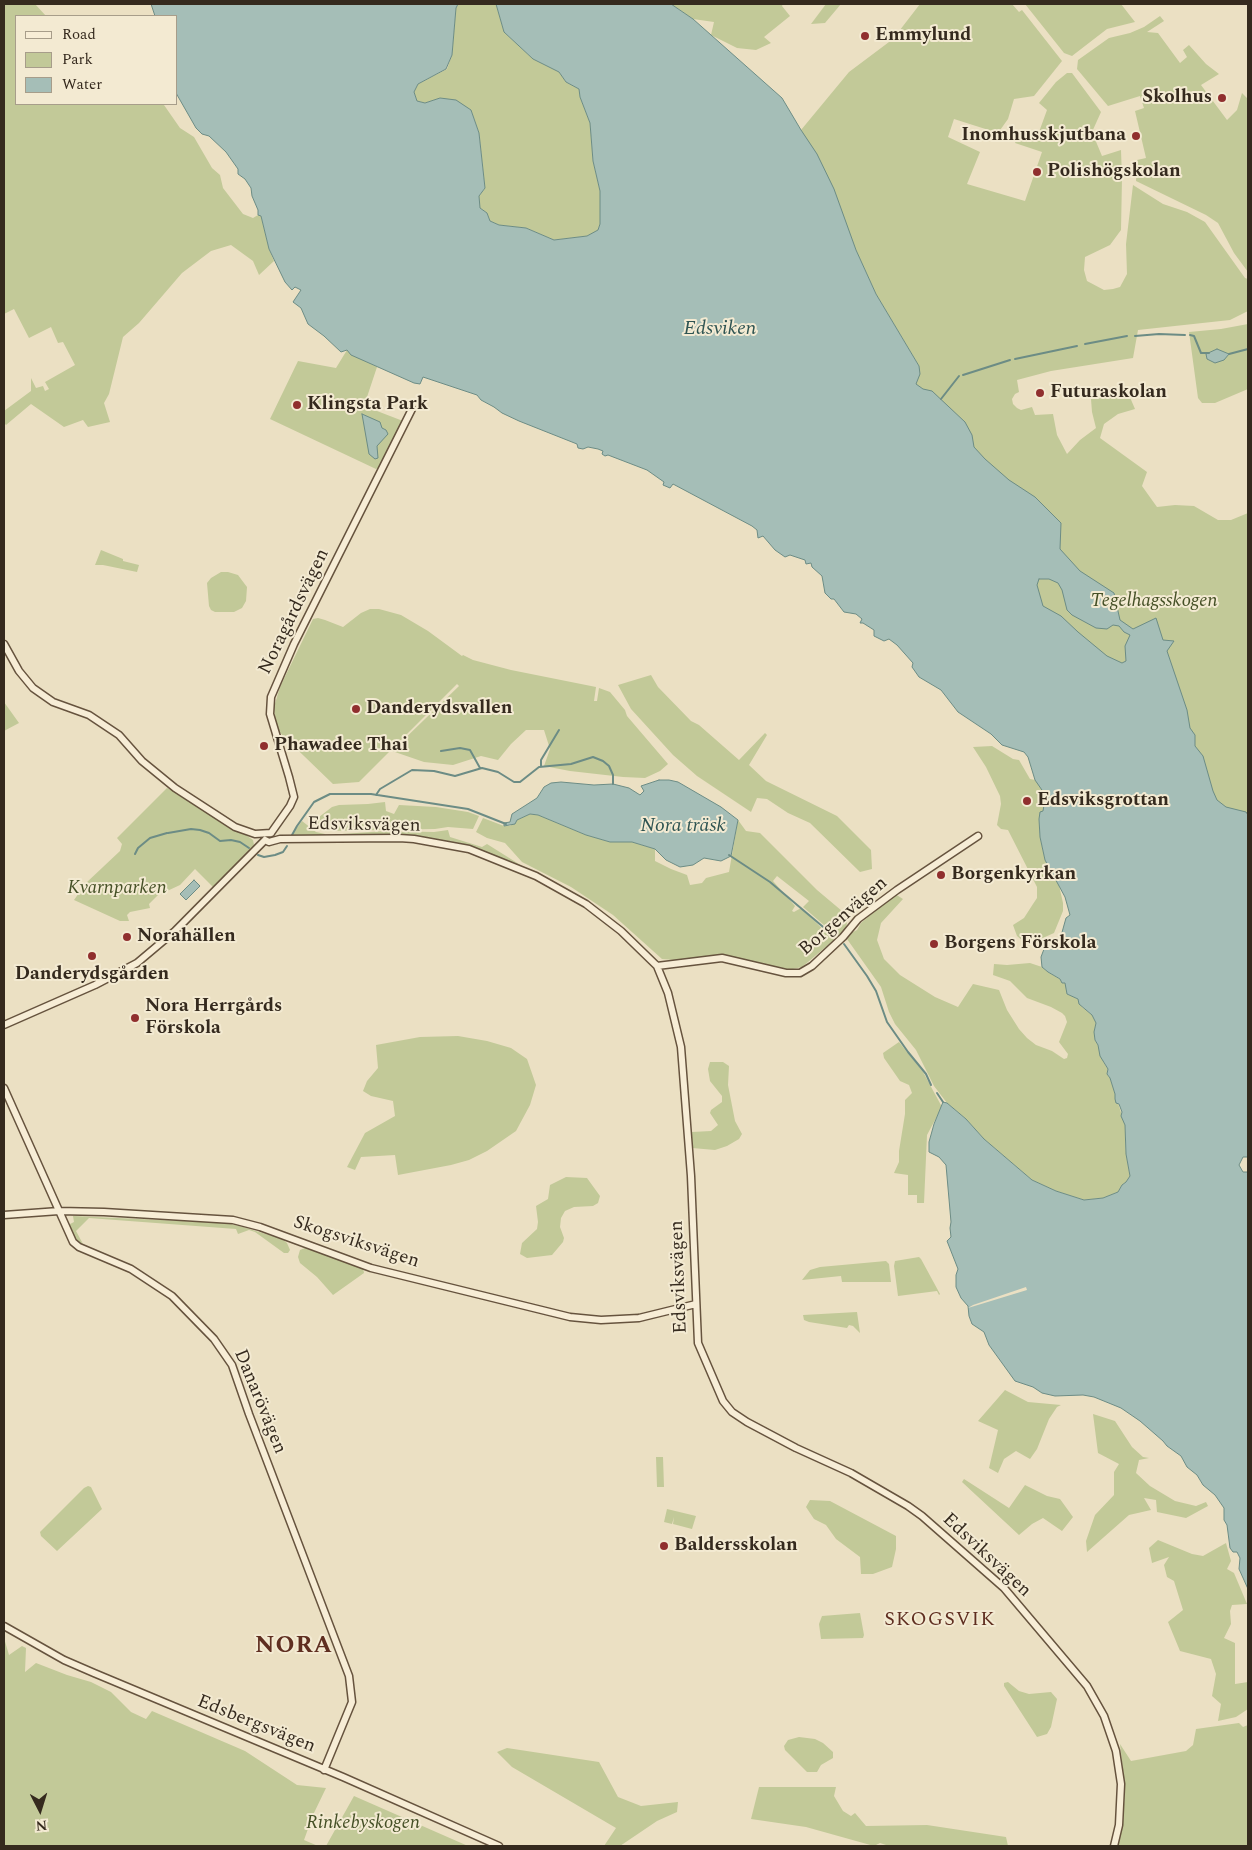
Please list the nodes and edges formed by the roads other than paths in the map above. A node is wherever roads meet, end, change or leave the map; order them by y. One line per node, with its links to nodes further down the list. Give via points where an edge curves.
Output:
1 (412, 409): 4 (street, Noragårdsvägen, via 294,644 271,697 270,714 294,797)
2 (4, 644): 4 (street, Edsviksvägen, via 32,688 53,702 89,715 119,735 142,761 174,788 234,827)
3 (978, 836): 5 (street, Borgenvägen, via 858,920 812,966 800,973 786,973 722,958)
4 (268, 837): 5 (street, Edsviksvägen, via 399,838 470,849 536,876 586,904 621,931); 6 (street, Noragårdsvägen, via 175,932 137,963)
5 (657, 966): 10 (street, Edsviksvägen, via 668,993 681,1047)
6 (4, 1025)
7 (4, 1088): 8 (street, Danarövägen)
8 (59, 1211): 9 (street, Skogsviksvägen); 10 (street, Skogsviksvägen, via 218,1218 239,1222 371,1268 570,1317 601,1320 639,1318); 12 (street, Danarövägen, via 73,1242 131,1269 172,1296 214,1339 232,1366 349,1676 352,1702)
9 (4, 1215)
10 (696, 1304): 14 (street, Edsviksvägen, via 698,1343 723,1401 732,1412 779,1439 851,1473 922,1516 1004,1588 1087,1686 1104,1716 1116,1751 1121,1802)
11 (4, 1626): 12 (street, Edsbergsvägen, via 64,1660)
12 (324, 1770): 13 (street, Edsbergsvägen)
13 (499, 1846)
14 (1114, 1846)

